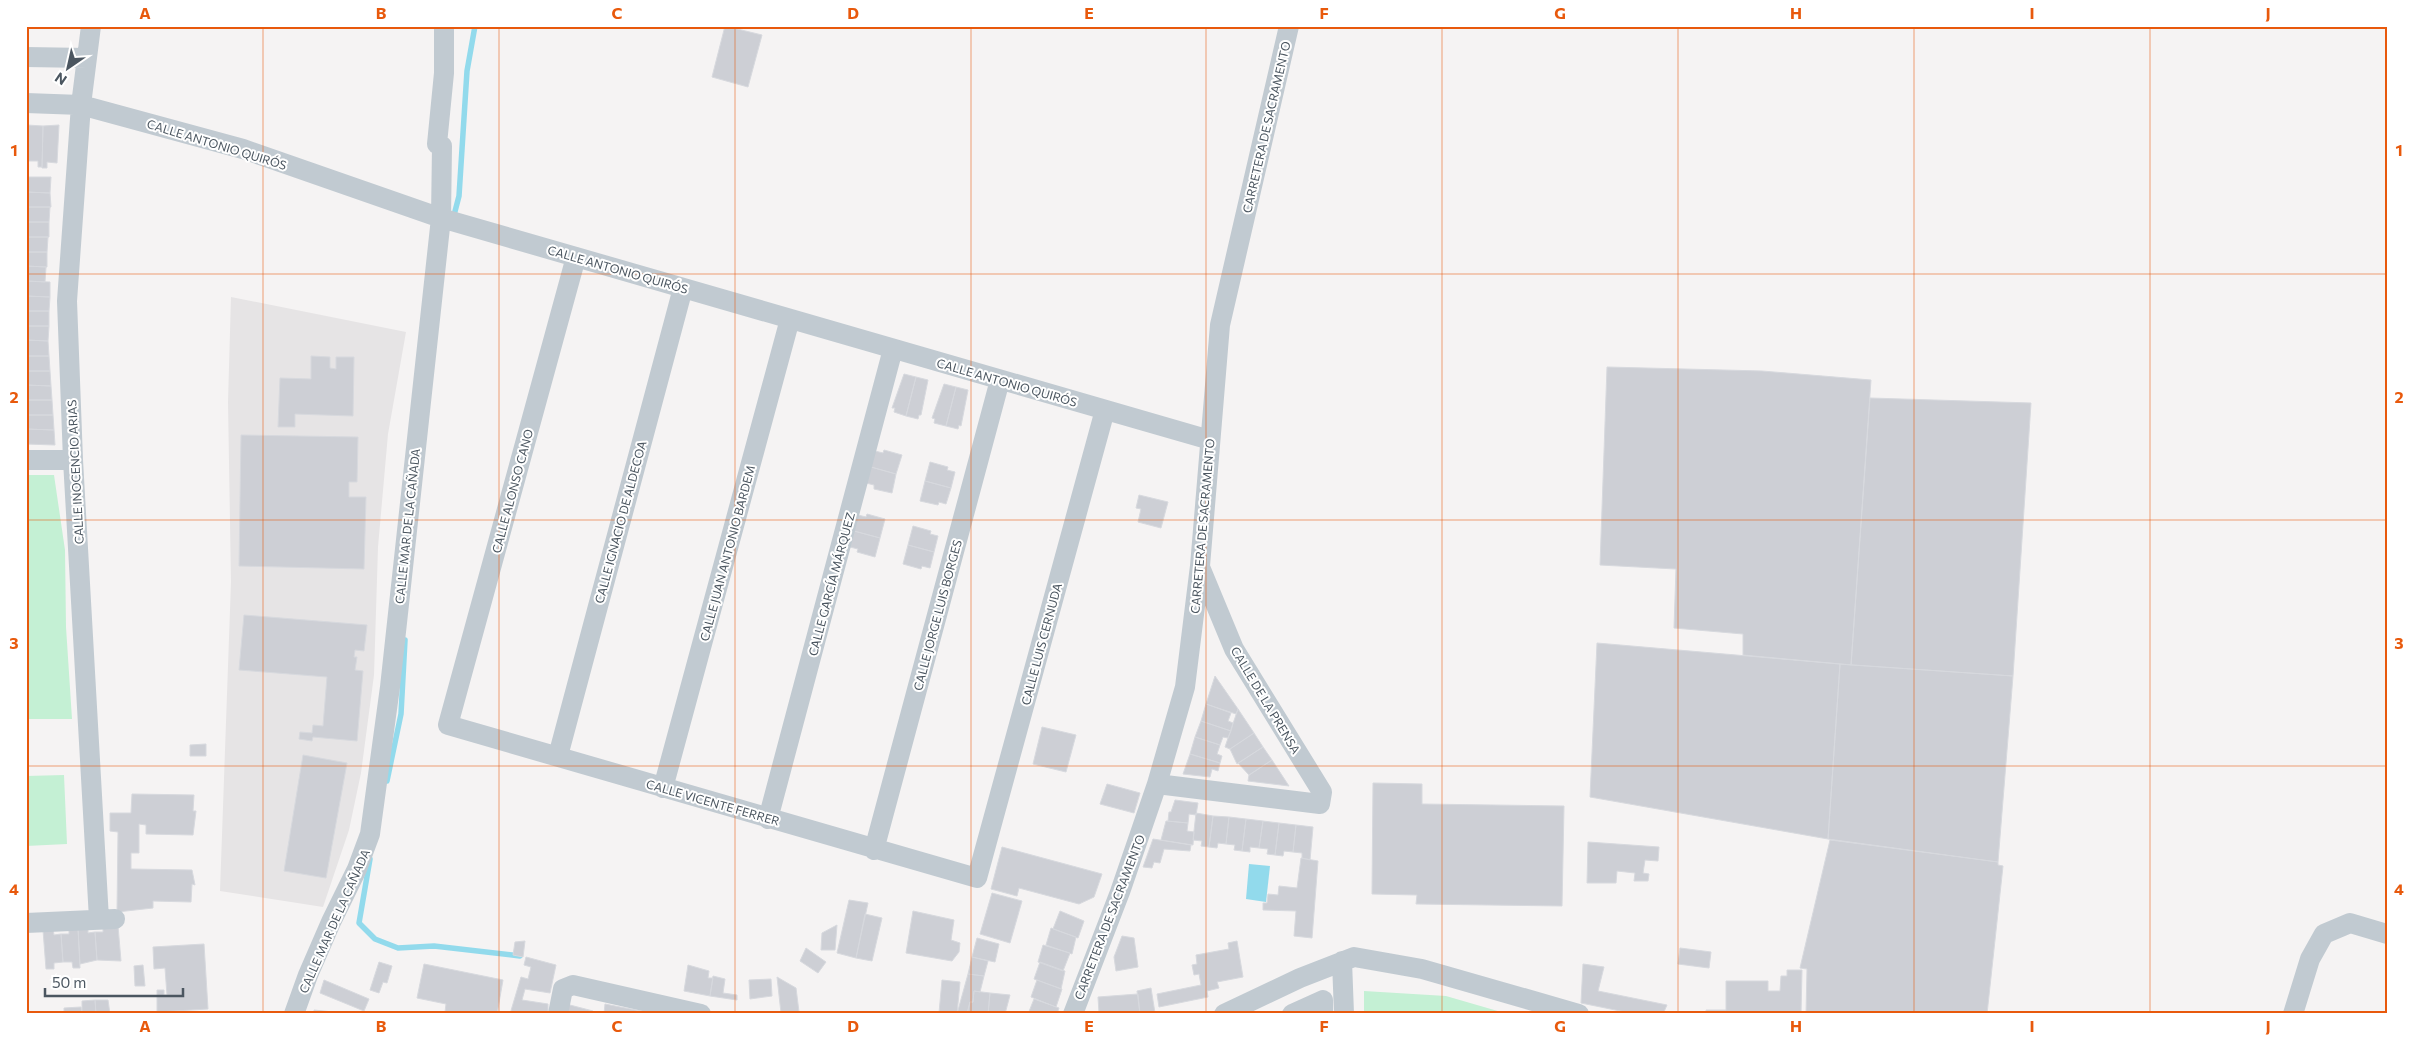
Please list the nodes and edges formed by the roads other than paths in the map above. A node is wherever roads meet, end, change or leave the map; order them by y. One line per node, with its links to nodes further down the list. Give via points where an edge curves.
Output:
1 (91, 26): 5 (street, CALLE INOCENCIO ARIAS)
2 (444, 26): 8 (street, CALLE MAR DE LA CAÑADA, via 444,73 437,144 442,146)
3 (1289, 26): 15 (street, CARRETERA DE SACRAMENTO, via 1220,325)
4 (26, 57): 5 (street)
5 (87, 58): 7 (street, CALLE INOCENCIO ARIAS)
6 (26, 103): 7 (street, CALLE ANTONIO QUIRÓS)
7 (81, 105): 8 (street, CALLE ANTONIO QUIRÓS, via 243,150); 17 (street, CALLE INOCENCIO ARIAS, via 67,301)
8 (448, 220): 9 (street, CALLE ANTONIO QUIRÓS); 29 (street, CALLE MAR DE LA CAÑADA, via 370,834)
9 (576, 258): 10 (street, CALLE ANTONIO QUIRÓS); 19 (street, CALLE ALONSO CANO)
10 (683, 288): 11 (street, CALLE ANTONIO QUIRÓS); 20 (street, CALLE IGNACIO DE ALDECOA)
11 (790, 319): 12 (street, CALLE ANTONIO QUIRÓS); 22 (street, CALLE JUAN ANTONIO BARDEM)
12 (893, 349): 13 (street, CALLE ANTONIO QUIRÓS); 23 (street, CALLE GARCÍA MÁRQUEZ)
13 (1000, 380): 14 (street, CALLE ANTONIO QUIRÓS); 24 (street, CALLE JORGE LUIS BORGES)
14 (1105, 410): 15 (street, CALLE ANTONIO QUIRÓS); 25 (street, CALLE LUIS CERNUDA)
15 (1210, 440): 18 (street, CARRETERA DE SACRAMENTO)
16 (26, 460): 17 (street)
17 (73, 460): 26 (street, CALLE INOCENCIO ARIAS, via 107,919)
18 (1200, 566): 21 (street, CARRETERA DE SACRAMENTO, via 1185,687); 21 (street, CALLE DE LA PRENSA, via 1234,649 1322,792 1320,804)
19 (448, 725): 20 (street, CALLE VICENTE FERRER)
20 (558, 756): 22 (street, CALLE VICENTE FERRER)
21 (1157, 784): 32 (street, CARRETERA DE SACRAMENTO)
22 (663, 788): 23 (street, CALLE VICENTE FERRER)
23 (768, 819): 24 (street, CALLE VICENTE FERRER)
24 (874, 850): 25 (street, CALLE VICENTE FERRER)
25 (977, 878)
26 (26, 923)
27 (2387, 934): 38 (street, via 2350,922 2324,934 2310,958)
28 (1342, 961): 33 (street); 36 (street); 37 (street, via 1354,957 1422,969)
29 (294, 1014)
30 (558, 1014): 31 (street, via 563,989 573,986)
31 (701, 1014)
32 (1073, 1014)
33 (1224, 1014)
34 (1292, 1014): 35 (street, via 1323,1000)
35 (1323, 1014)
36 (1344, 1014)
37 (1579, 1014)
38 (2293, 1014)

